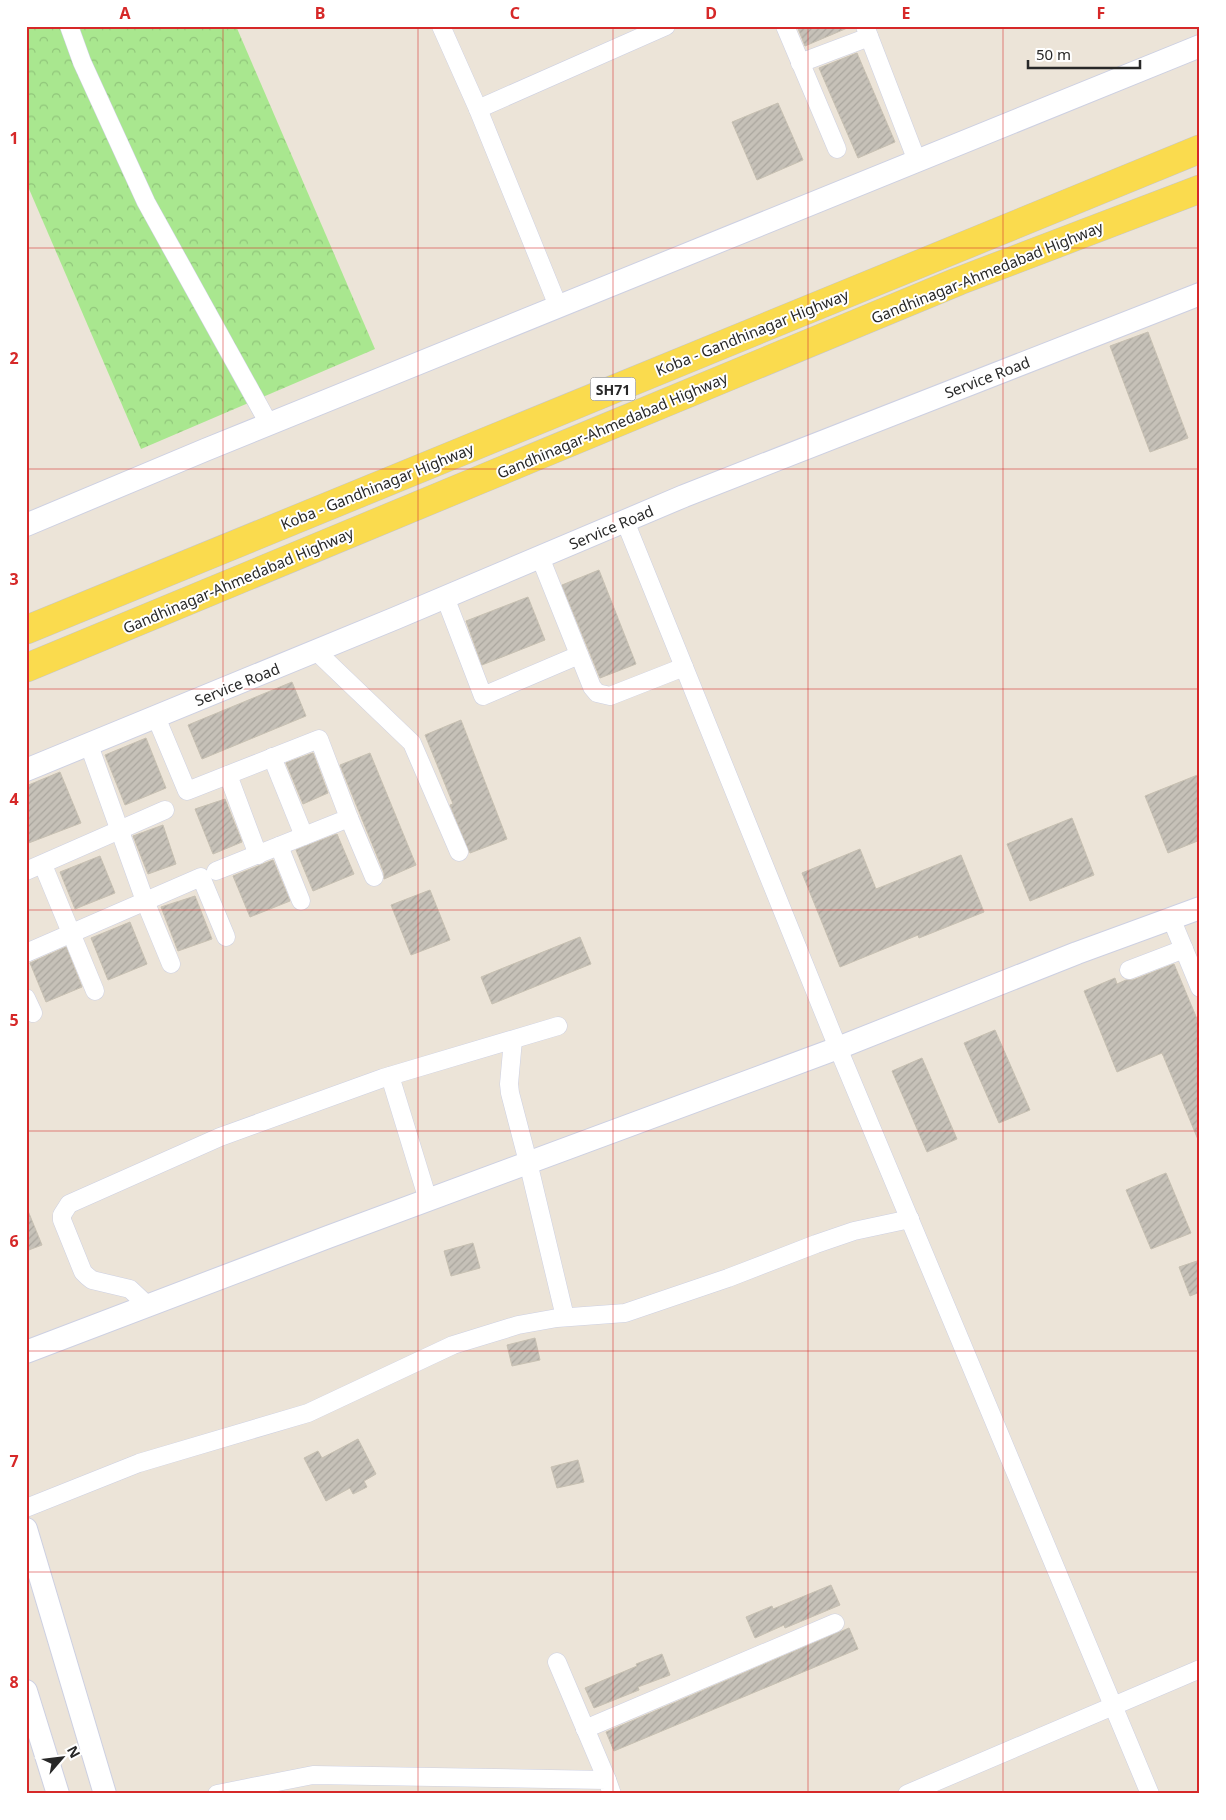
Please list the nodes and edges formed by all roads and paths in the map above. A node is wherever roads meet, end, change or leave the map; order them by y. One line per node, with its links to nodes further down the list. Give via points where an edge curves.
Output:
1 (70, 26): 15 (street, via 82,62 146,202)
2 (441, 26): 8 (street)
3 (666, 26): 8 (street)
4 (785, 26): 7 (street)
5 (867, 32): 7 (street); 11 (street)
6 (1200, 46): 11 (street)
7 (800, 63): 9 (street)
8 (478, 109): 14 (street)
9 (837, 149)
10 (1200, 149): 20 (main road, Koba - Gandhinagar Highway / SH71)
11 (917, 161): 14 (street)
12 (1200, 188): 23 (main road, Gandhinagar-Ahmedabad Highway / SH71, via 959,281)
13 (1200, 294): 16 (street, Service Road)
14 (558, 306): 15 (street)
15 (269, 424): 17 (street)
16 (625, 521): 18 (street, Service Road); 24 (street)
17 (26, 525)
18 (540, 557): 19 (street, Service Road); 22 (street)
19 (445, 597): 21 (street, Service Road); 22 (street, via 483,696)
20 (26, 630)
21 (316, 651): 25 (street, Service Road); 35 (street, via 412,743)
22 (579, 655): 24 (street, via 592,687 604,696)
23 (26, 668)
24 (684, 668): 55 (street)
25 (156, 717): 26 (street, Service Road); 29 (street, via 186,791)
26 (89, 745): 28 (street, Service Road); 32 (street)
27 (272, 757): 29 (street); 31 (street, via 319,739); 33 (street)
28 (26, 770)
29 (228, 775): 36 (street)
30 (165, 810): 32 (street)
31 (349, 818): 33 (street); 40 (street)
32 (119, 830): 37 (street); 41 (street)
33 (304, 836): 34 (street)
34 (279, 846): 36 (street); 42 (street)
35 (459, 852)
36 (258, 854): 39 (street)
37 (43, 865): 38 (street); 45 (street)
38 (26, 872)
39 (216, 872)
40 (374, 877)
41 (145, 901): 45 (street); 46 (street, via 201,877); 49 (street)
42 (302, 901)
43 (1200, 908): 44 (street)
44 (1171, 918): 47 (street); 55 (street)
45 (71, 933): 48 (street); 52 (street)
46 (226, 937)
47 (1184, 949): 50 (street); 51 (street)
48 (26, 953)
49 (171, 964)
50 (1129, 970)
51 (1200, 988)
52 (95, 991)
53 (558, 1026): 54 (street)
54 (513, 1040): 56 (street); 57 (street, via 510,1093)
55 (838, 1048): 57 (street); 59 (street)
56 (390, 1076): 58 (street); 60 (street, via 220,1137 69,1204 62,1220 83,1272 92,1280 130,1289)
57 (528, 1162): 58 (street); 61 (street)
58 (428, 1200): 60 (street)
59 (910, 1219): 61 (street, via 854,1231 625,1313); 69 (street)
60 (148, 1306): 62 (street)
61 (565, 1318): 63 (street, via 518,1325 453,1346 308,1413 139,1463)
62 (26, 1352)
63 (26, 1508)
64 (26, 1529): 73 (street)
65 (835, 1623): 70 (street)
66 (557, 1662): 70 (street)
67 (1200, 1669): 69 (street)
68 (26, 1691): 72 (street)
69 (1113, 1706): 75 (street); 76 (street)
70 (586, 1729): 71 (street)
71 (610, 1787): 74 (street, via 312,1774)
72 (58, 1794)
73 (105, 1794)
74 (217, 1794)
75 (907, 1794)
76 (1150, 1794)

